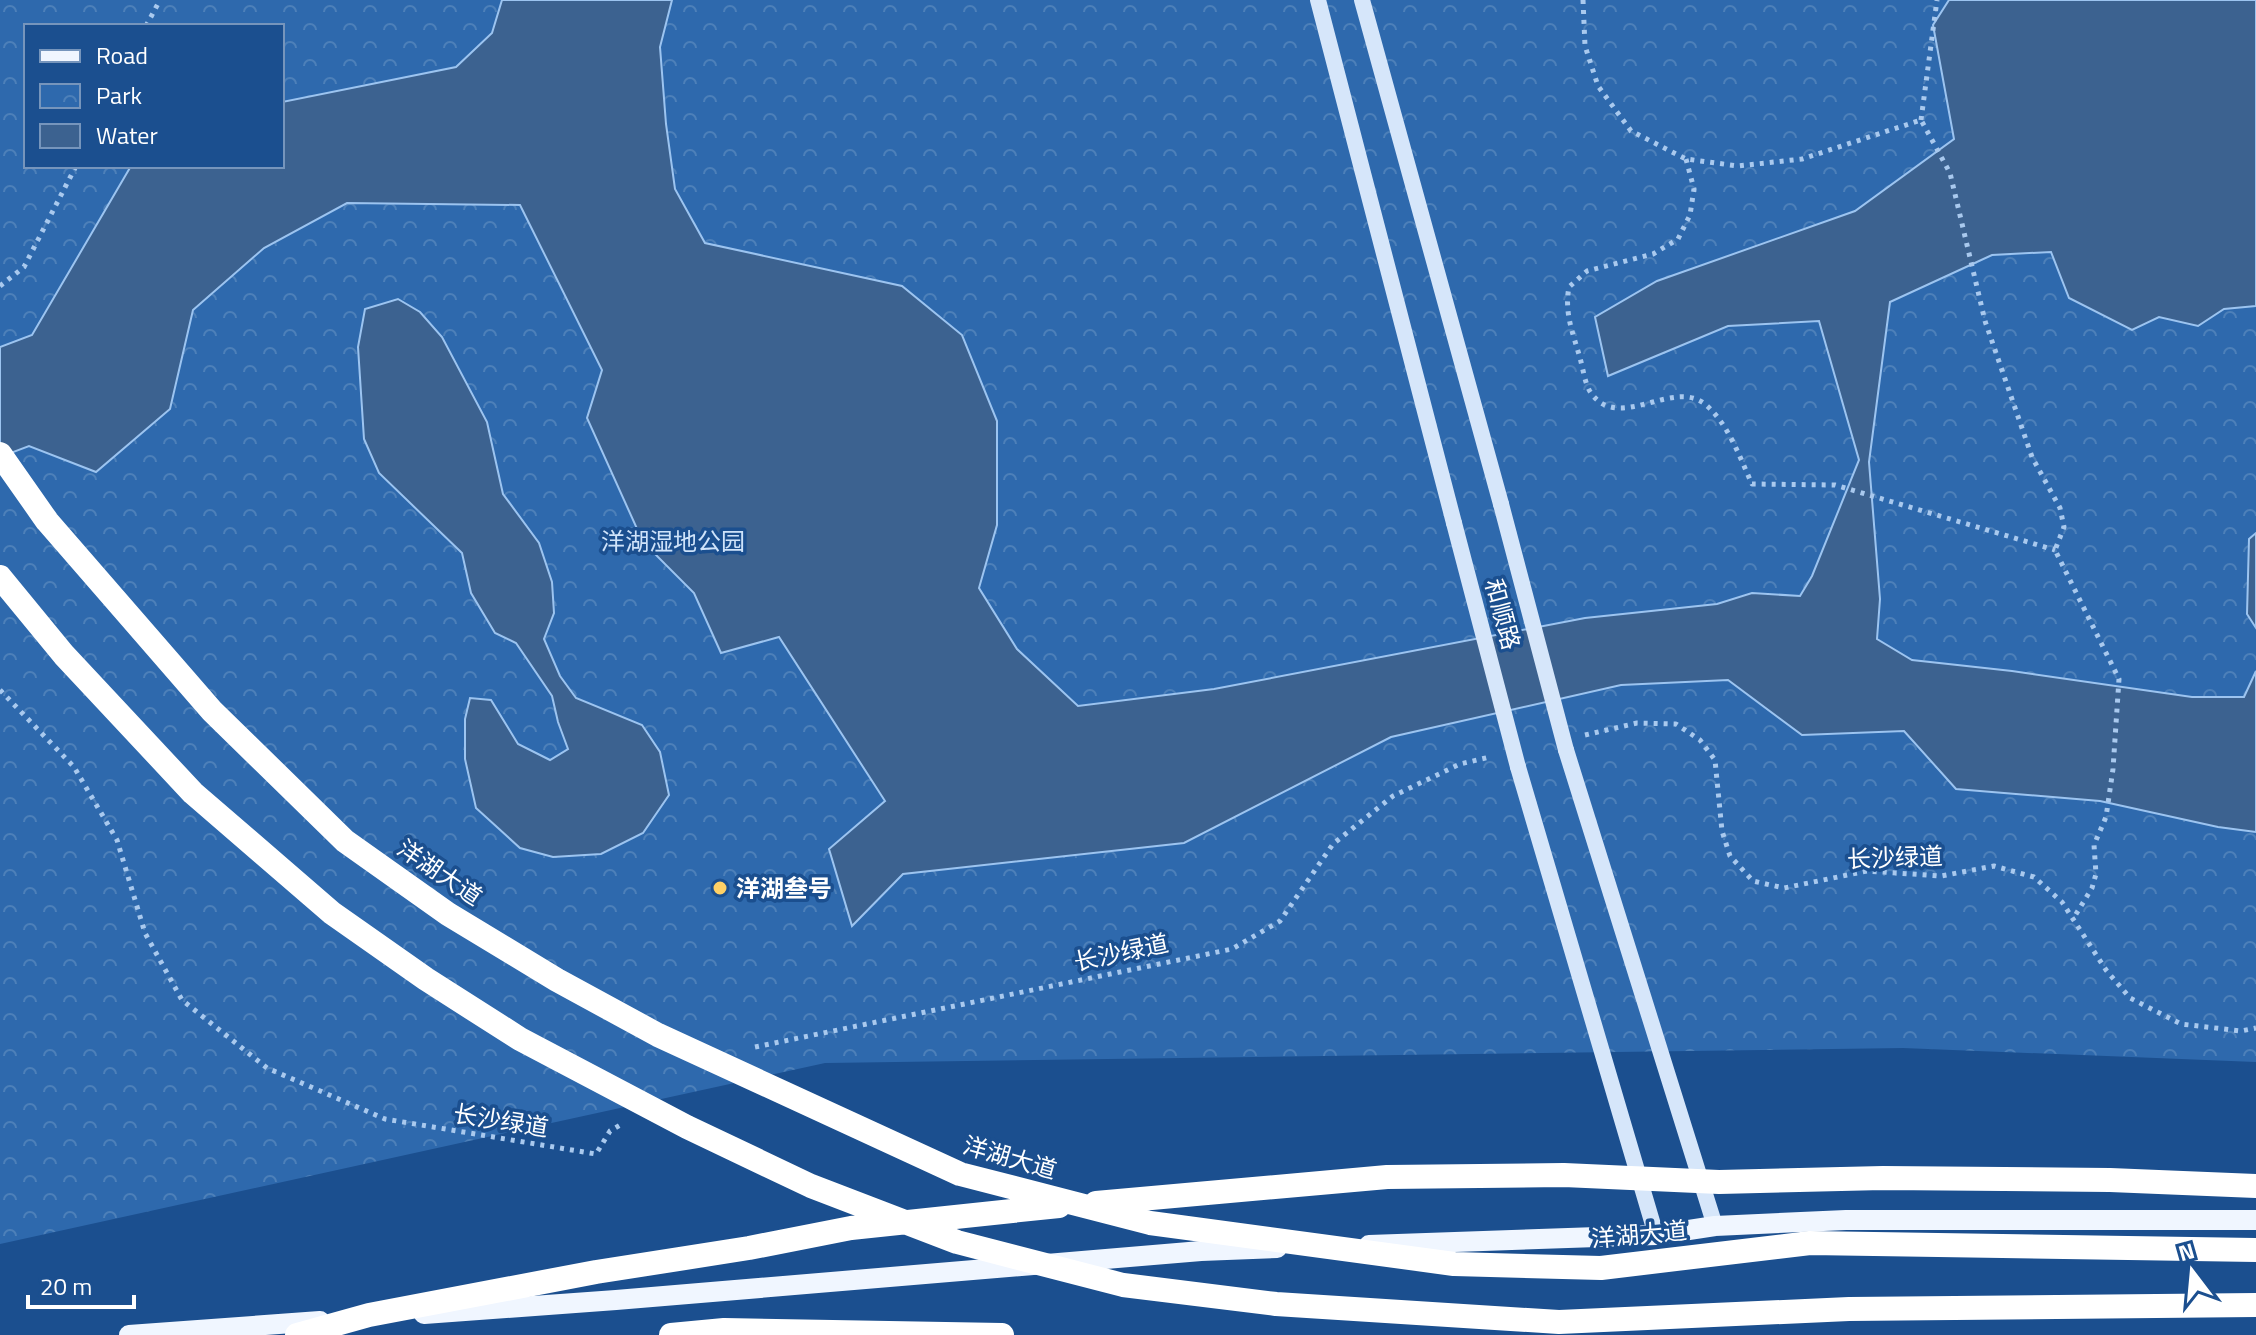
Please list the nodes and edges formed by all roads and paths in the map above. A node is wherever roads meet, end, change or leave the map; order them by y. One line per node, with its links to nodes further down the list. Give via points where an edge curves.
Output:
1 (160, 0): 6 (path)
2 (1318, 0): 24 (main road, 和顺路, bridge, via 1518,767)
3 (1362, 0): 23 (main road, 和顺路, bridge, via 1566,750)
4 (1583, 0): 8 (path, via 1585,46 1598,86 1631,131)
5 (1937, 0): 7 (path)
6 (147, 24)
7 (1921, 120): 8 (path, via 1802,159 1738,166); 12 (path, via 1950,173 1985,321 2032,457 2060,508 2064,527)
8 (1686, 159): 12 (path, via 1694,189 1690,215 1678,239 1653,254 1587,271 1569,287 1565,306 1590,393 1604,404 1628,408 1681,396 1705,403 1730,436 1752,484 1835,485)
9 (75, 168): 10 (path, via 24,267)
10 (0, 286)
11 (0, 454): 25 (highway, 洋湖大道, bridge, via 47,521 212,711 345,841 448,914 633,1022 960,1174 1150,1223 1454,1264 1601,1268 1810,1243)
12 (2055, 550): 17 (path, via 2119,679 2106,817 2094,845 2096,874)
13 (0, 577): 26 (highway, bridge, via 64,655 193,793 332,913 426,979 532,1046 687,1127 811,1186 957,1242 1123,1285 1276,1304 1559,1322 1849,1309)
14 (0, 690): 20 (path, 长沙绿道, via 74,767 117,840 145,933 182,1000 267,1068 385,1119 596,1154 610,1131)
15 (1578, 736): 17 (path, 长沙绿道, via 1637,723 1676,724 1700,740 1715,760 1722,831 1730,856 1753,881 1784,888 1867,871 1941,876 1994,866 2034,877)
16 (1504, 754): 19 (path, 长沙绿道, via 1460,764 1393,796 1333,844 1280,921 1232,949)
17 (2073, 919): 18 (path, 长沙绿道, via 2130,998 2181,1024)
18 (2256, 1028)
19 (752, 1047)
20 (623, 1123)
21 (2256, 1186): 28 (highway, bridge, via 2110,1180 1387,1177 851,1228 384,1312)
22 (2256, 1220): 23 (main road, via 1846,1220)
23 (1715, 1226): 24 (main road)
24 (1656, 1235): 27 (main road, via 1201,1251)
25 (2256, 1250)
26 (2256, 1305)
27 (129, 1335)
28 (297, 1335)
29 (671, 1335): 30 (highway, via 724,1330)
30 (1002, 1335)

